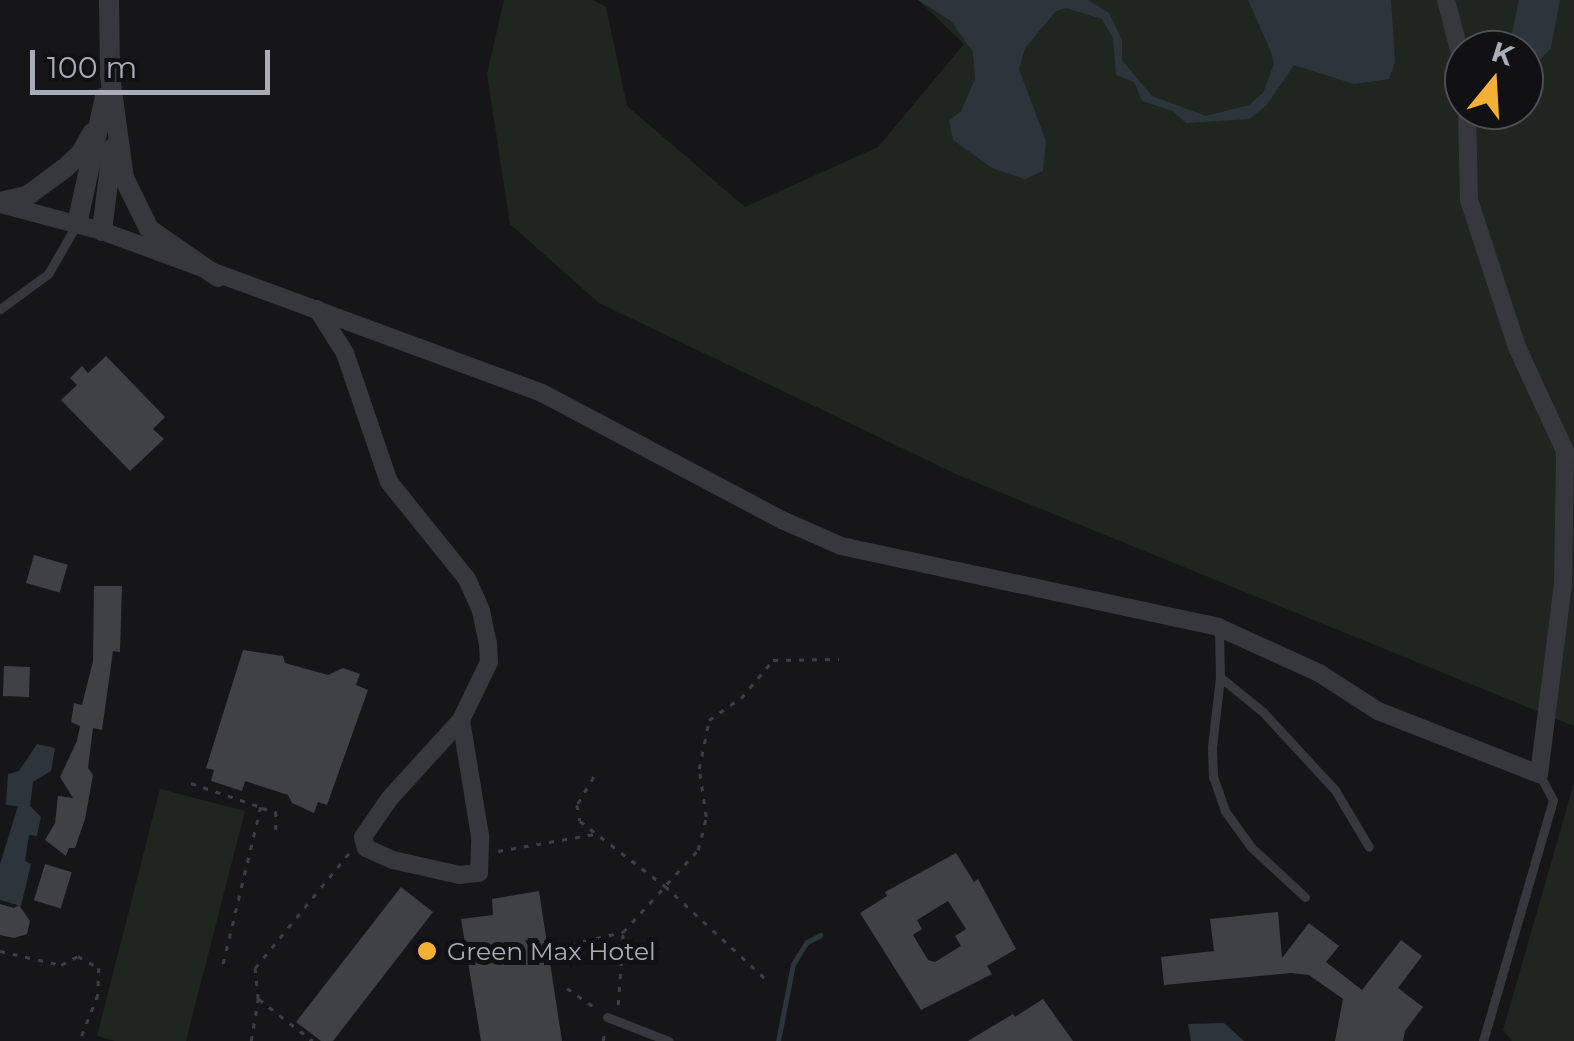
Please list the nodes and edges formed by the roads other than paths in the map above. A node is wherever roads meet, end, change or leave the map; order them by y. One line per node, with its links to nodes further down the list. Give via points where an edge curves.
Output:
1 (109, 0): 4 (street)
2 (1446, 0): 3 (street)
3 (1454, 30)
4 (108, 125): 6 (street, via 27,196); 7 (street); 8 (street); 9 (street, via 149,230)
5 (1467, 130): 15 (street, via 1469,200 1517,347 1565,451 1563,585)
6 (0, 203): 7 (street)
7 (77, 224): 8 (street); 10 (lane, via 48,274)
8 (102, 231): 9 (street)
9 (218, 278): 11 (street)
10 (0, 309)
11 (316, 309): 12 (street, via 542,393 842,546); 14 (street, via 346,353 388,482 467,579 481,611 488,662)
12 (1218, 627): 13 (lane); 15 (street, via 1319,672 1378,711)
13 (1220, 677): 16 (lane, via 1322,775); 17 (lane, via 1212,762 1225,811 1251,847)
14 (461, 720): 14 (street, via 482,854 479,873 459,875 366,848 363,837 390,798)
15 (1539, 774): 20 (lane, via 1553,800)
16 (1369, 847)
17 (1305, 897)
18 (606, 1017): 19 (lane)
19 (670, 1041)
20 (1483, 1041)

